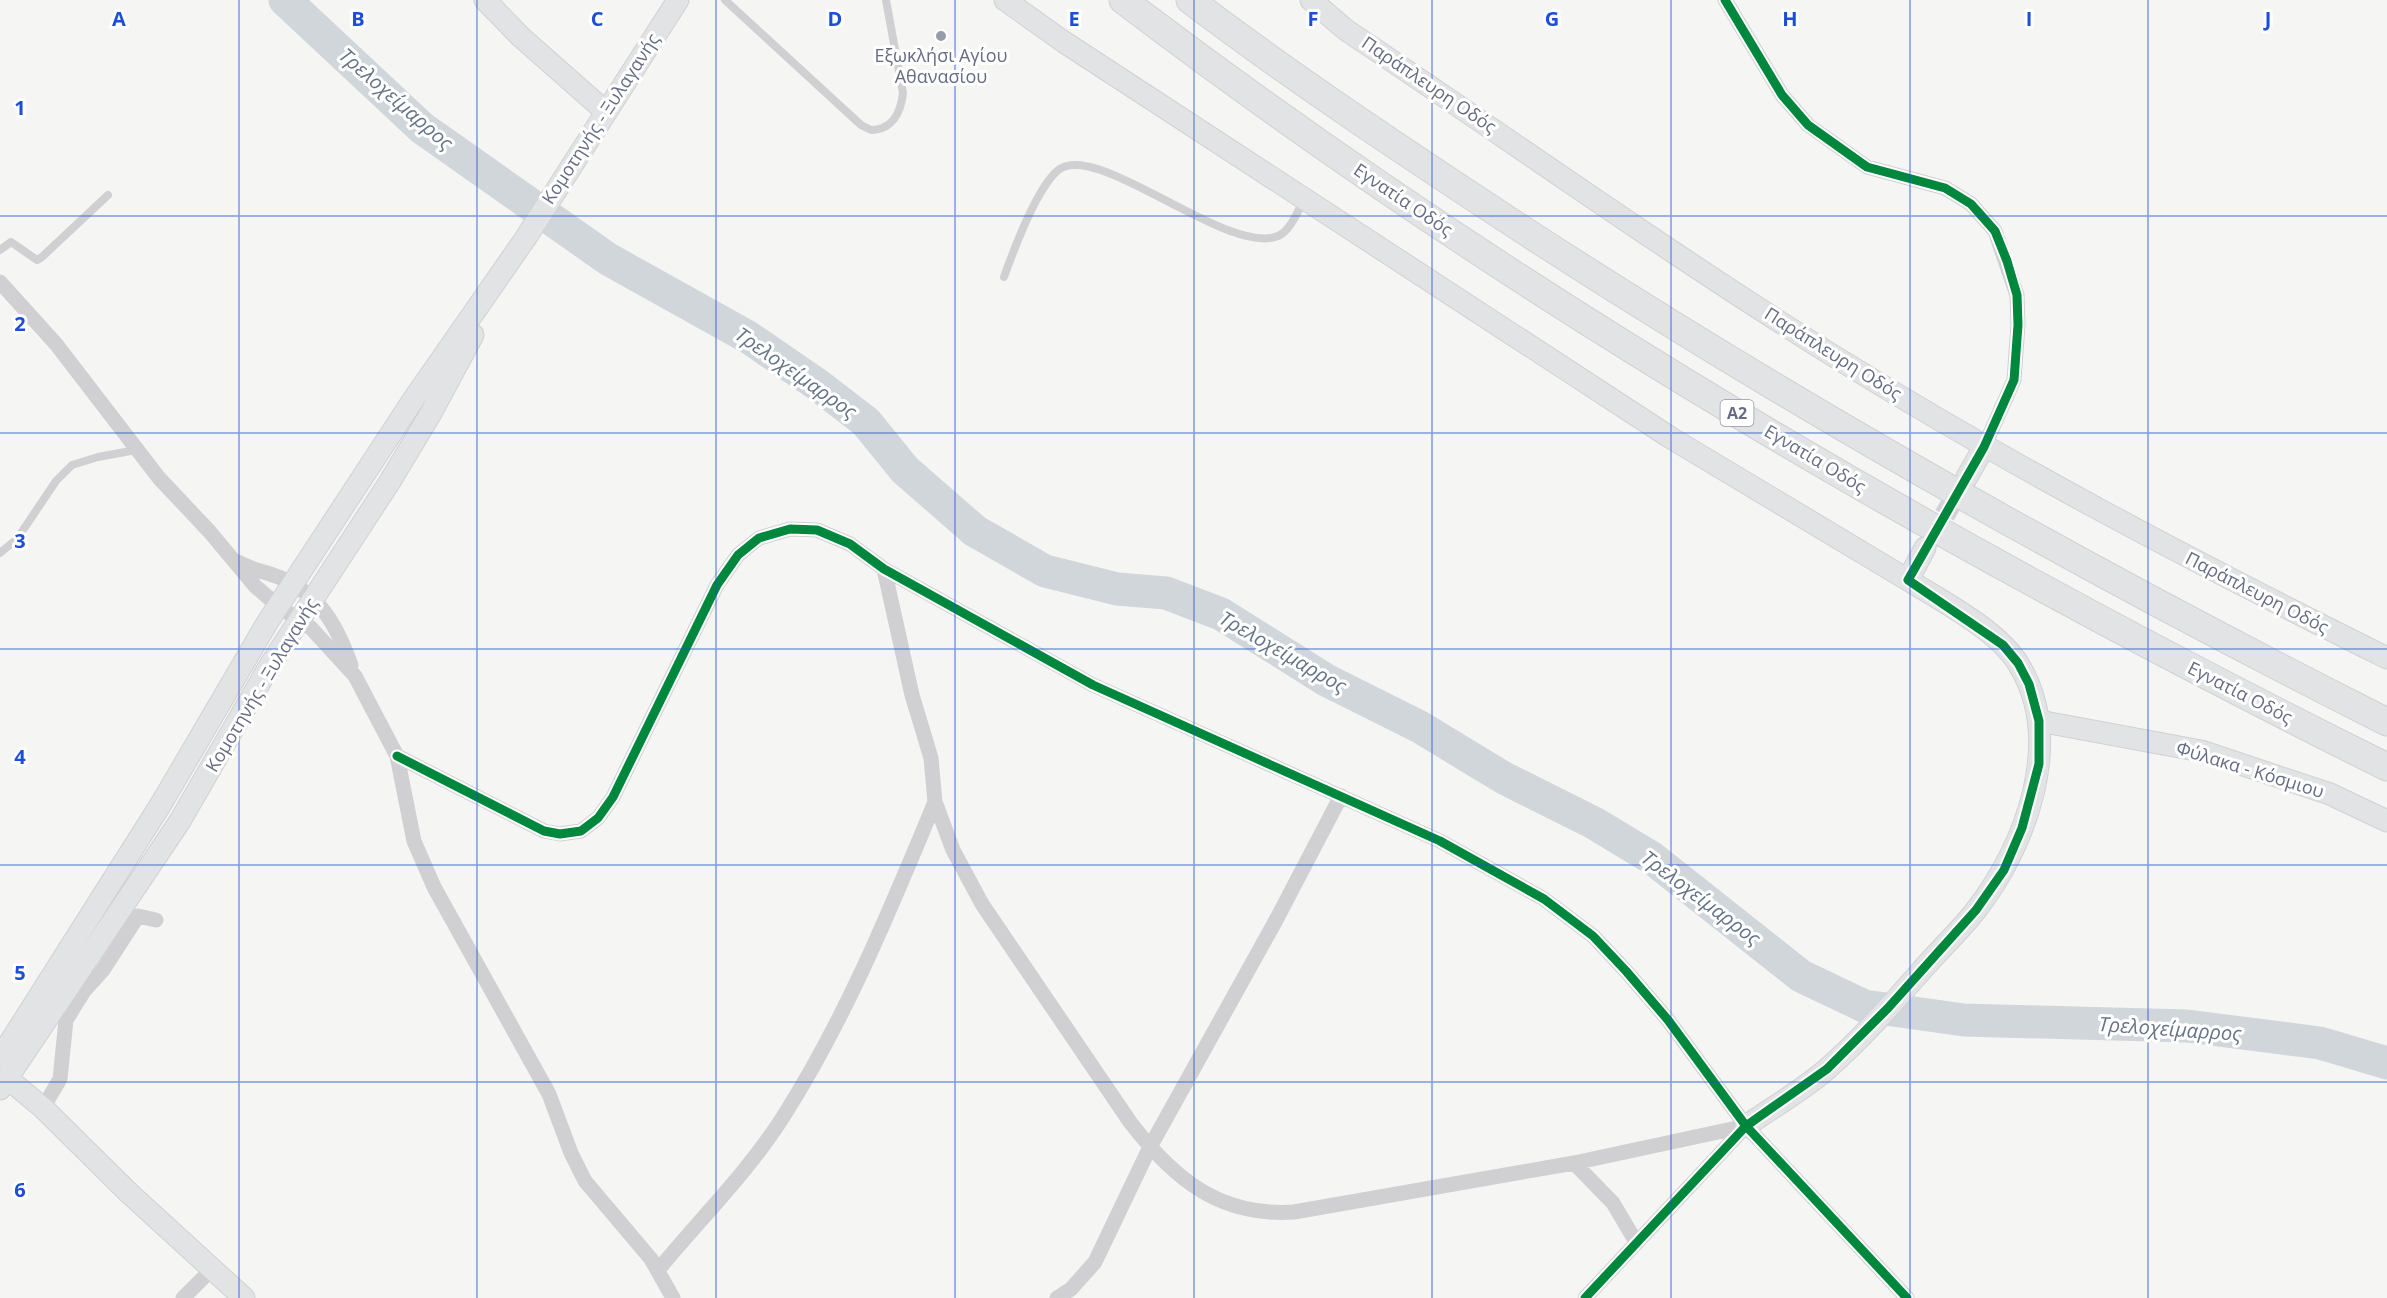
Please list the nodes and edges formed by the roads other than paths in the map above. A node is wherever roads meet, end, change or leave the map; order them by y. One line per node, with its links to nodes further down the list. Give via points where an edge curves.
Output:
1 (485, 0): 10 (street)
2 (678, 0): 10 (street, Κομοτηνής - Ξυλαγανής)
3 (725, 0): 4 (lane, via 861,125 877,130 895,119 903,93)
4 (886, 0)
5 (1005, 0): 12 (street)
6 (1123, 0): 34 (highway, Εγνατία Οδός / Α2, via 1363,174 1730,409 2073,606)
7 (1190, 0): 32 (highway, Α2, via 1386,140 1748,372 2094,571)
8 (1311, 0): 17 (street, Παράπλευρη Οδός, via 1346,30 1720,282)
9 (1725, 0): 17 (street, via 1782,95 1808,125 1867,167 1945,188 1971,204 1995,231 2017,295 2019,325 2014,380)
10 (606, 112): 13 (street, Κομοτηνής - Ξυλαγανής)
11 (108, 195): 14 (lane, via 37,260 11,242)
12 (1305, 198): 15 (lane, via 1279,236 1252,237 1086,164 1074,163 1057,171 1044,189); 24 (street, via 1671,438)
13 (525, 239): 25 (street, Κομοτηνής - Ξυλαγανής); 26 (street, Κομοτηνής - Ξυλαγανής, via 431,413 345,554)
14 (0, 250)
15 (1004, 277)
16 (0, 282): 18 (street, via 84,379)
17 (1984, 447): 19 (street); 29 (street, Παράπλευρη Οδός, via 2177,553)
18 (136, 450): 21 (lane, via 72,465 56,481 16,539); 22 (street)
19 (1967, 477)
20 (1925, 548): 24 (street)
21 (0, 552)
22 (231, 556): 25 (street, via 243,565); 27 (street, via 255,586)
23 (884, 569): 33 (street, via 850,544 817,530 790,530 759,538 738,555 717,585 613,797 598,818 581,831 560,834 533,828); 35 (street, via 1093,685); 36 (street, via 912,695 931,758)
24 (1908, 580): 31 (street, via 2003,645 2029,684)
25 (292, 584): 26 (street); 27 (street, Κομοτηνής - Ξυλαγανής)
26 (313, 598): 28 (street, Κομοτηνής - Ξυλαγανής); 30 (street, via 334,623)
27 (278, 606): 28 (street); 40 (street, Κομοτηνής - Ξυλαγανής, via 161,804)
28 (299, 620): 30 (street, via 327,643); 39 (street, Κομοτηνής - Ξυλαγανής)
29 (2387, 658)
30 (355, 676): 33 (street)
31 (2038, 721): 37 (street, Φύλακα - Κόσμιου, via 2201,751 2330,795); 43 (street, via 2039,764 2022,828 2004,870 1976,910 1827,1069)
32 (2387, 722)
33 (397, 756): 48 (street, via 414,841 434,887 549,1094 585,1180)
34 (2387, 767)
35 (1341, 796): 43 (street, via 1440,841 1544,899 1593,936 1668,1020); 44 (street)
36 (935, 802): 44 (street, via 953,850 982,904); 48 (street, via 877,940 821,1054 781,1119 735,1181)
37 (2387, 821)
38 (156, 920): 39 (street, via 138,916 104,970)
39 (60, 1015): 41 (street, Κομοτηνής - Ξυλαγανής); 42 (street, via 60,1079)
40 (0, 1058)
41 (4, 1083): 42 (street)
42 (43, 1108): 47 (street)
43 (1746, 1126): 45 (street); 46 (street); 54 (street)
44 (1150, 1147): 45 (street, via 1184,1179 1214,1199 1239,1209 1271,1214); 52 (street, via 1095,1262 1071,1289)
45 (1574, 1163): 46 (street, via 1613,1203)
46 (1636, 1242): 53 (street)
47 (212, 1269): 49 (street); 50 (street)
48 (659, 1269): 51 (street)
49 (183, 1298)
50 (244, 1298)
51 (673, 1298)
52 (1057, 1298)
53 (1585, 1298)
54 (1907, 1298)

